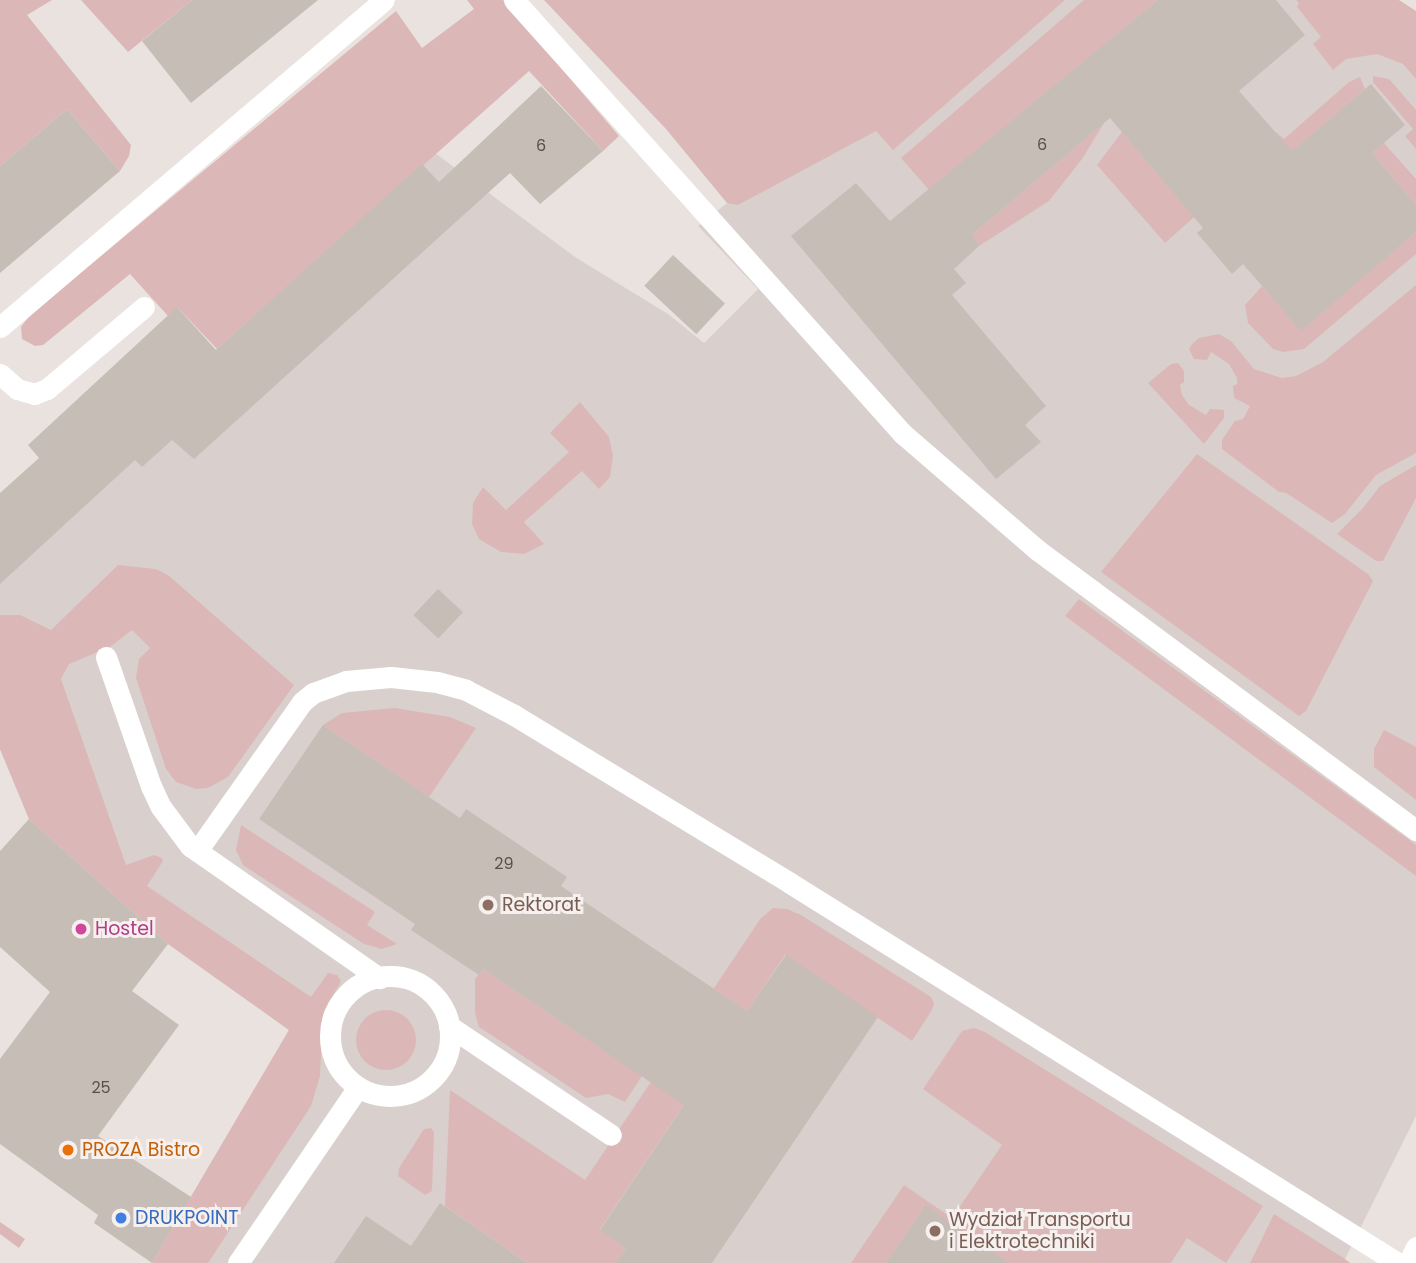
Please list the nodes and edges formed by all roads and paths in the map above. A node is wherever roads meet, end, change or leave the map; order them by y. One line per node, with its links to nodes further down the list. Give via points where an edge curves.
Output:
1 (384, 0): 4 (street)
2 (513, 0): 7 (street, via 903,434 1036,549)
3 (144, 307): 5 (street, via 47,389 34,394 17,389)
4 (0, 327)
5 (0, 374)
6 (106, 657): 8 (street, via 156,796 175,828)
7 (1416, 830)
8 (197, 851): 9 (street); 15 (street, via 302,702 313,693 346,681 391,677 466,690 779,876)
9 (379, 978): 10 (street, via 412,980 429,991 442,1006); 11 (street, via 355,988 332,1019 334,1057 343,1074)
10 (449, 1026): 11 (street, via 443,1065 423,1086 396,1096 376,1095); 12 (street)
11 (358, 1087): 14 (street)
12 (611, 1135)
13 (1416, 1247): 16 (street)
14 (238, 1263)
15 (1398, 1263)
16 (1408, 1263)

